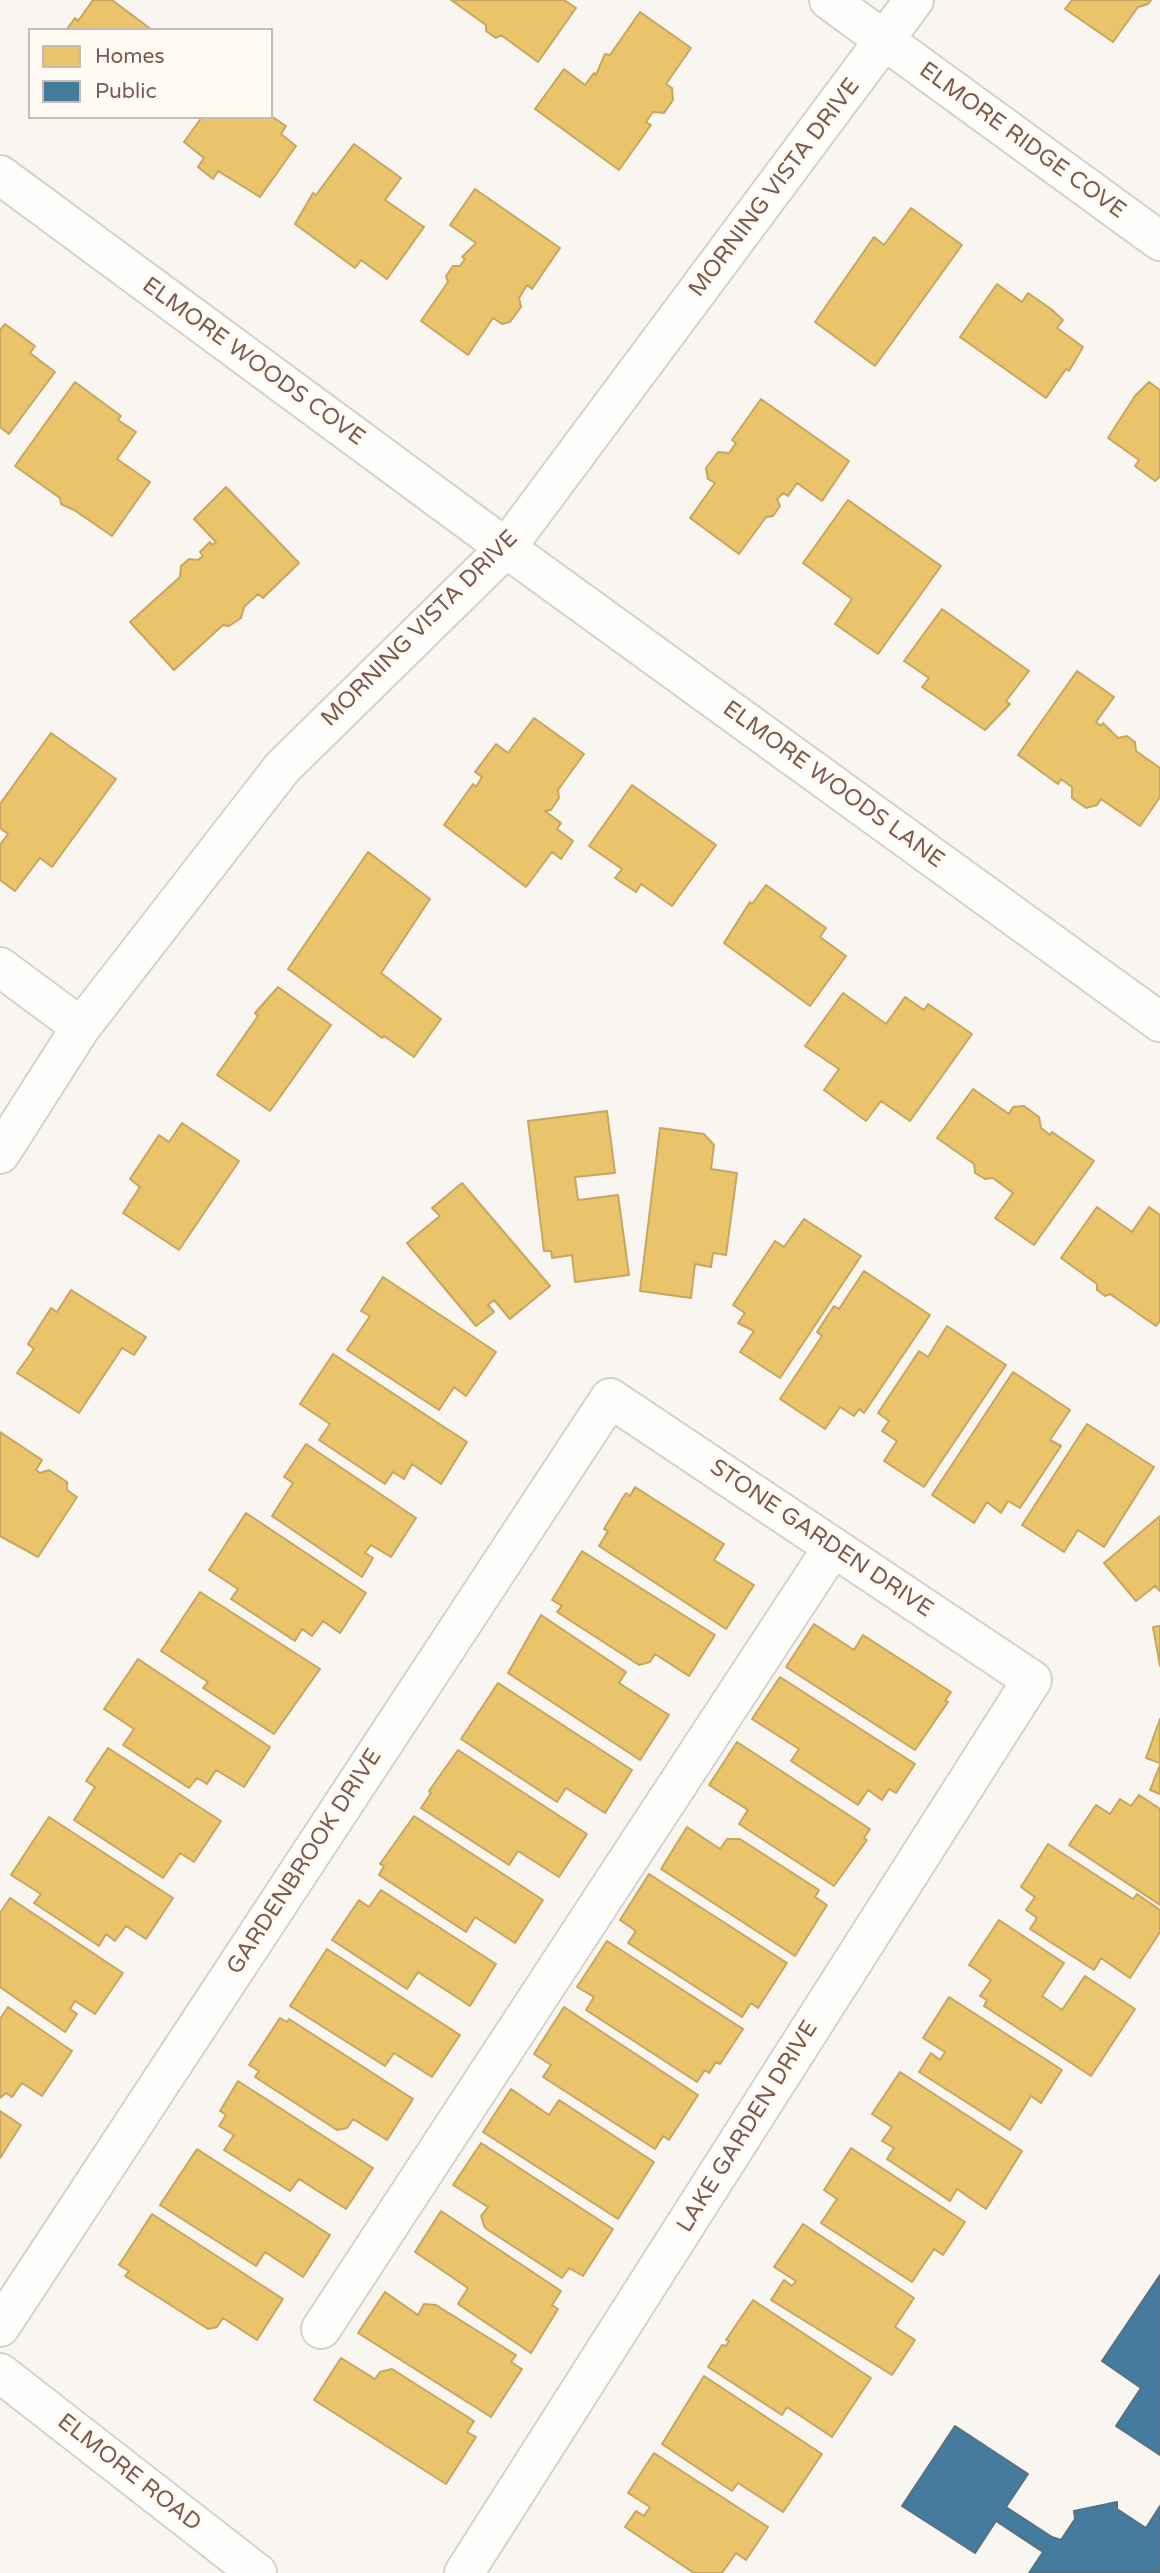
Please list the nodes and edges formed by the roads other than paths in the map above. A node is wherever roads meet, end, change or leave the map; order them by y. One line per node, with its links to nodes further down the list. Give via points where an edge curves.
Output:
1 (830, 0): 3 (street, ELMORE RIDGE COVE)
2 (914, 0): 3 (street, MORNING VISTA DRIVE)
3 (885, 41): 5 (street, ELMORE RIDGE COVE); 6 (street, MORNING VISTA DRIVE)
4 (0, 175): 6 (street, ELMORE WOODS COVE)
5 (1160, 241)
6 (506, 548): 8 (street, ELMORE WOODS LANE); 9 (street, MORNING VISTA DRIVE, via 282,768)
7 (0, 967): 9 (street)
8 (1160, 1022)
9 (82, 1027): 10 (street, MORNING VISTA DRIVE)
10 (0, 1154)
11 (610, 1398): 12 (street, STONE GARDEN DRIVE); 14 (street, GARDENBROOK DRIVE)
12 (833, 1547): 13 (street, STONE GARDEN DRIVE); 15 (street)
13 (1032, 1680): 18 (street, LAKE GARDEN DRIVE)
14 (0, 2327)
15 (321, 2329)
16 (0, 2373): 17 (street, ELMORE ROAD)
17 (257, 2573)
18 (464, 2573)

